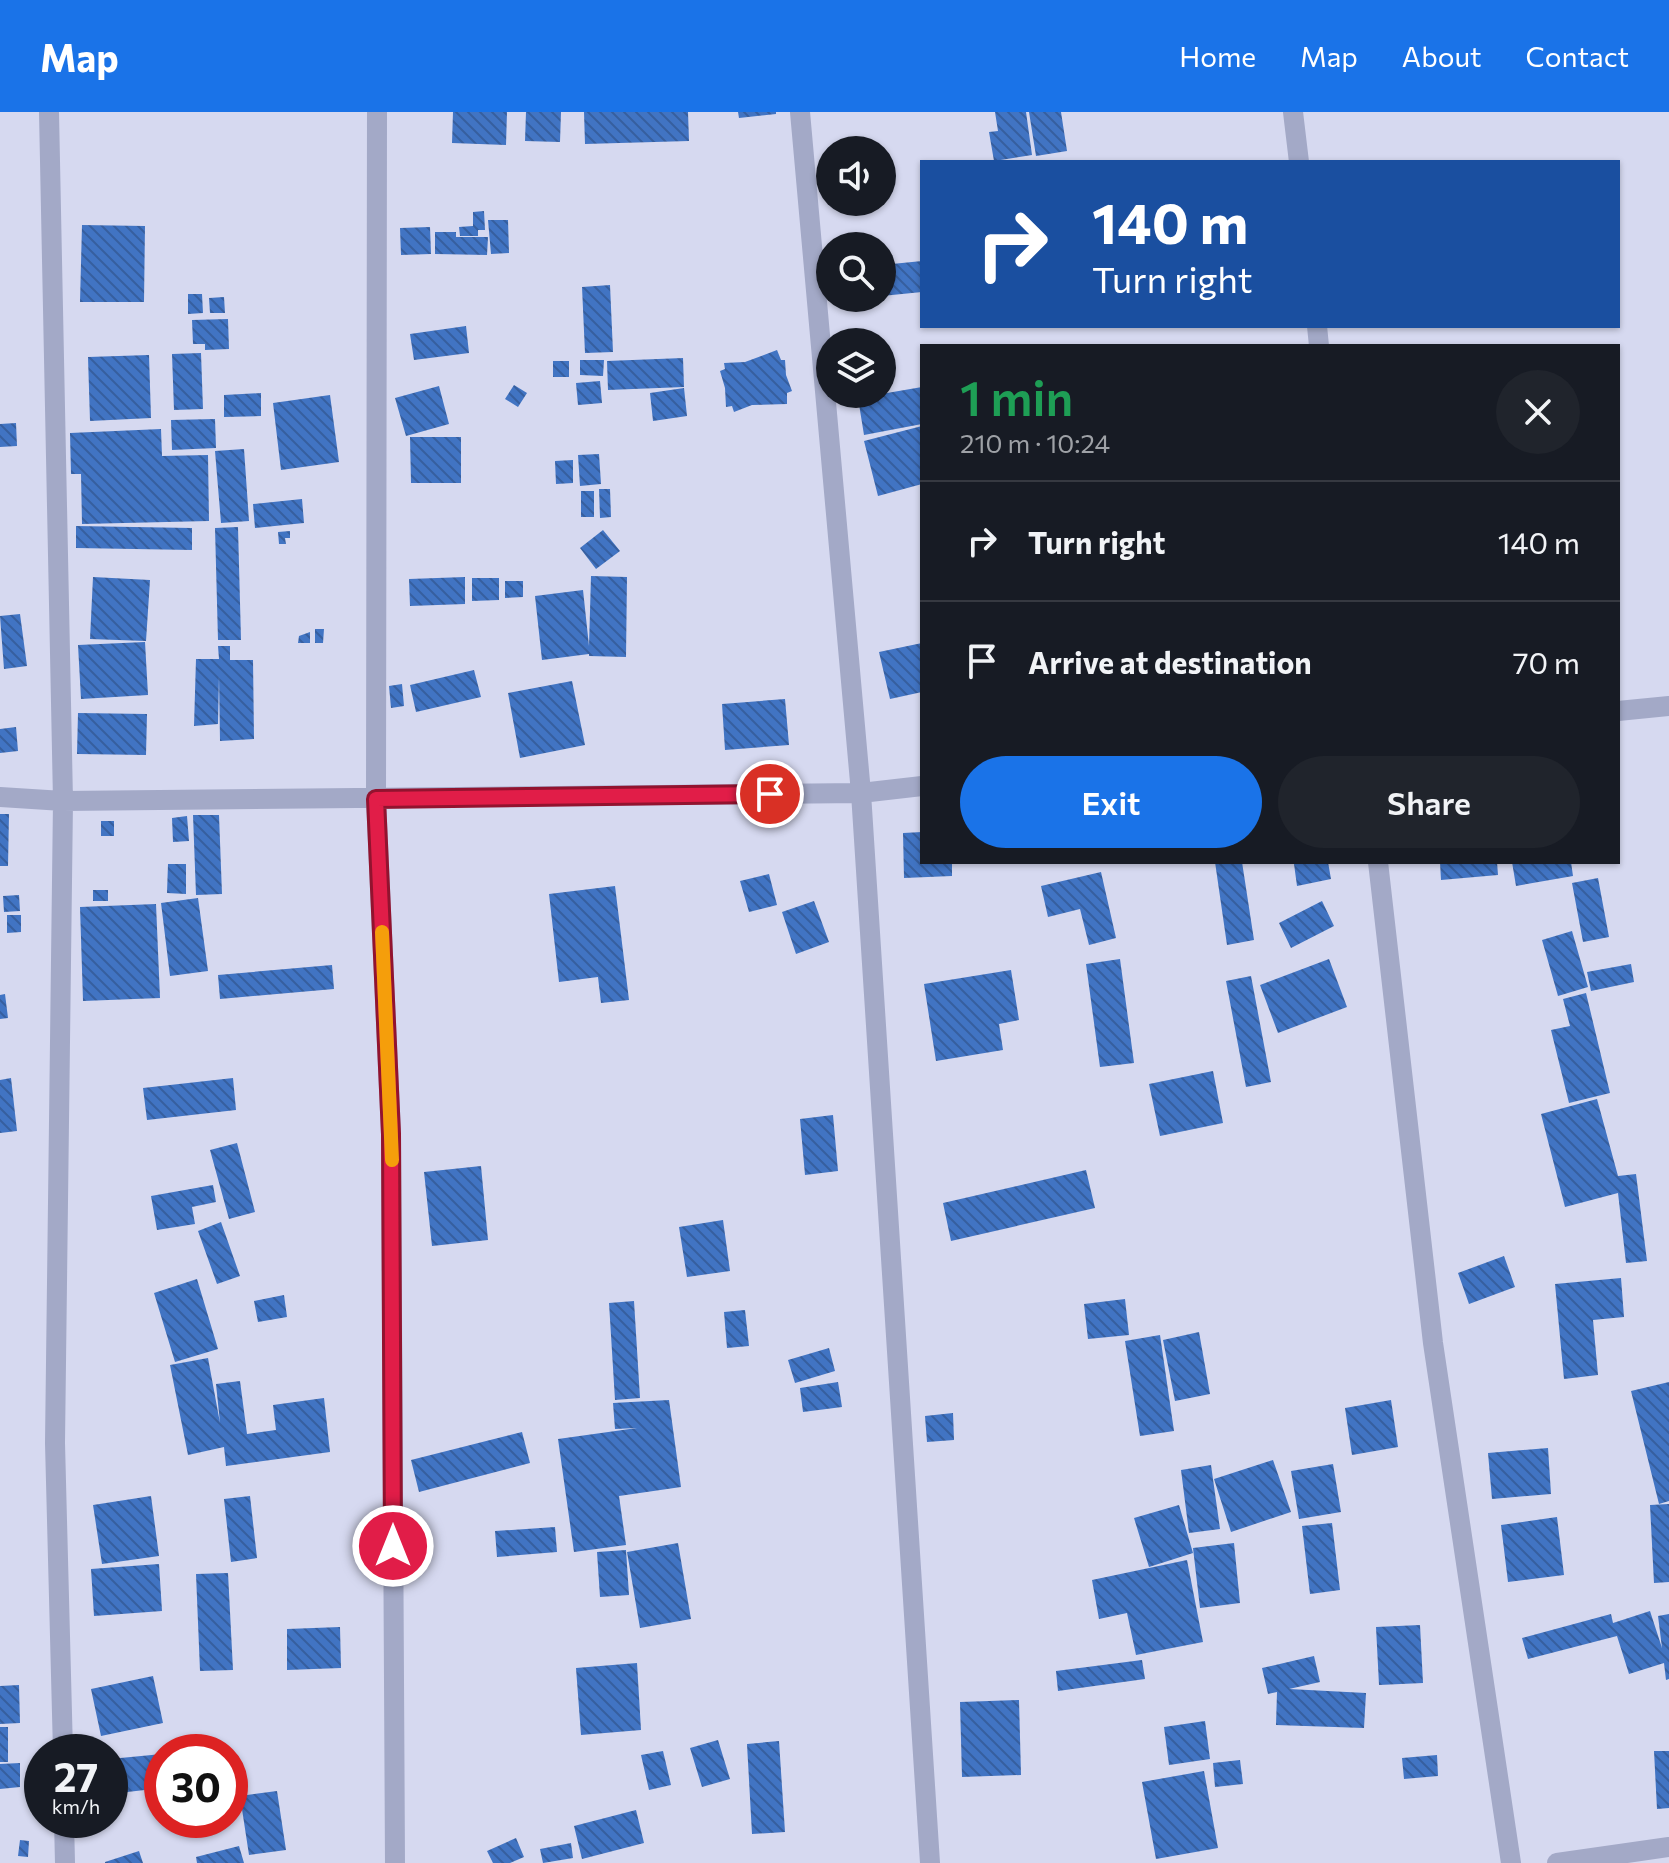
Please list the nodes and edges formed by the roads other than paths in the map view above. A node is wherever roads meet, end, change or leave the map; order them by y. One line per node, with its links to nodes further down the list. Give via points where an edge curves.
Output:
1 (49, 112): 12 (street)
2 (377, 112): 11 (street)
3 (800, 112): 9 (street)
4 (1293, 112): 5 (street)
5 (1299, 160)
6 (1669, 706): 7 (street)
7 (1620, 711)
8 (920, 786): 9 (street)
9 (861, 793): 11 (street); 19 (street)
10 (0, 797): 12 (street)
11 (376, 799): 12 (street); 18 (street, via 391,1134)
12 (63, 801): 14 (street, via 55,1443)
13 (1378, 864): 20 (street, via 1433,1343)
14 (63, 1734)
15 (64, 1838): 17 (street)
16 (1669, 1847): 21 (street)
17 (65, 1863)
18 (395, 1863)
19 (930, 1863)
20 (1511, 1863)
21 (1557, 1863)

